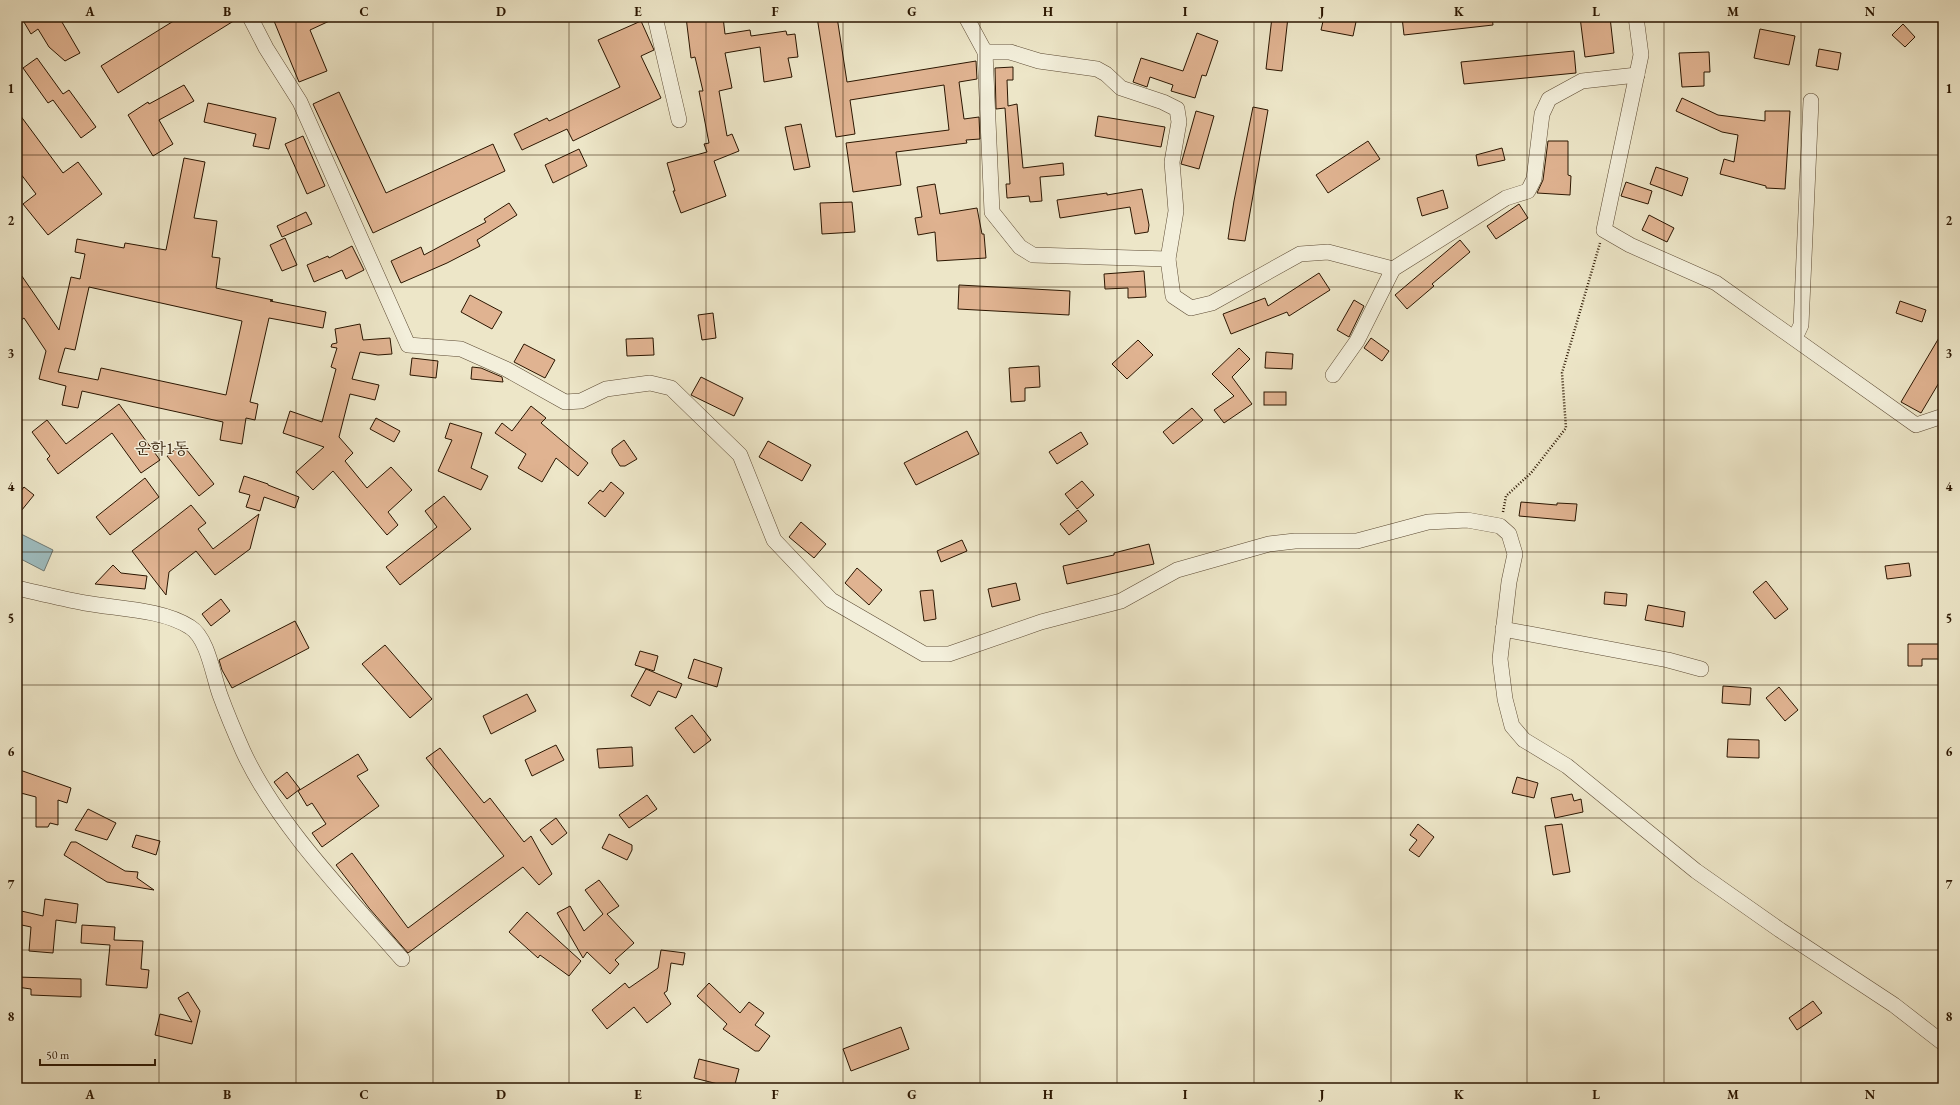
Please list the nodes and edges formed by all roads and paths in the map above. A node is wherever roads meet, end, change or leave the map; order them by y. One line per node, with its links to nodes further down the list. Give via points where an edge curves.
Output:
1 (250, 17): 15 (street, via 300,102 408,345 462,349 506,369 564,402 581,401 606,389 650,383 671,388 740,455 774,540 831,600 924,654 949,654 1041,622 1121,600 1177,570 1269,544 1295,541 1357,541 1428,522 1467,520)
2 (655, 17): 8 (street)
3 (966, 17): 5 (street)
4 (1636, 17): 6 (street, via 1641,55)
5 (986, 52): 10 (street, via 992,212 1020,247 1033,255); 10 (street, via 1010,52 1039,61 1097,69 1121,88 1177,109 1180,122 1172,162 1176,211)
6 (1637, 75): 9 (street); 11 (street, via 1582,81 1549,99 1542,114 1534,179 1528,191 1506,198)
7 (1812, 101): 12 (street, via 1801,325)
8 (679, 120)
9 (1604, 230): 12 (street, via 1630,245 1716,283); 15 (path, via 1562,373 1566,428 1530,473 1506,496)
10 (1168, 259): 11 (street, via 1173,296 1191,308 1212,304 1300,254 1328,252)
11 (1393, 269): 13 (street, via 1357,342)
12 (1795, 338): 14 (street, via 1916,425)
13 (1333, 375)
14 (1943, 416)
15 (1500, 526): 17 (street, via 1509,534 1514,554)
16 (17, 588): 19 (street, via 85,603 138,611 176,620 192,628 204,644 220,695 243,752 275,808)
17 (1503, 630): 18 (street, via 1668,660); 20 (street, via 1500,660 1505,700 1512,726 1524,740 1567,766 1696,870 1780,930 1894,1005)
18 (1701, 669)
19 (402, 959)
20 (1943, 1043)

